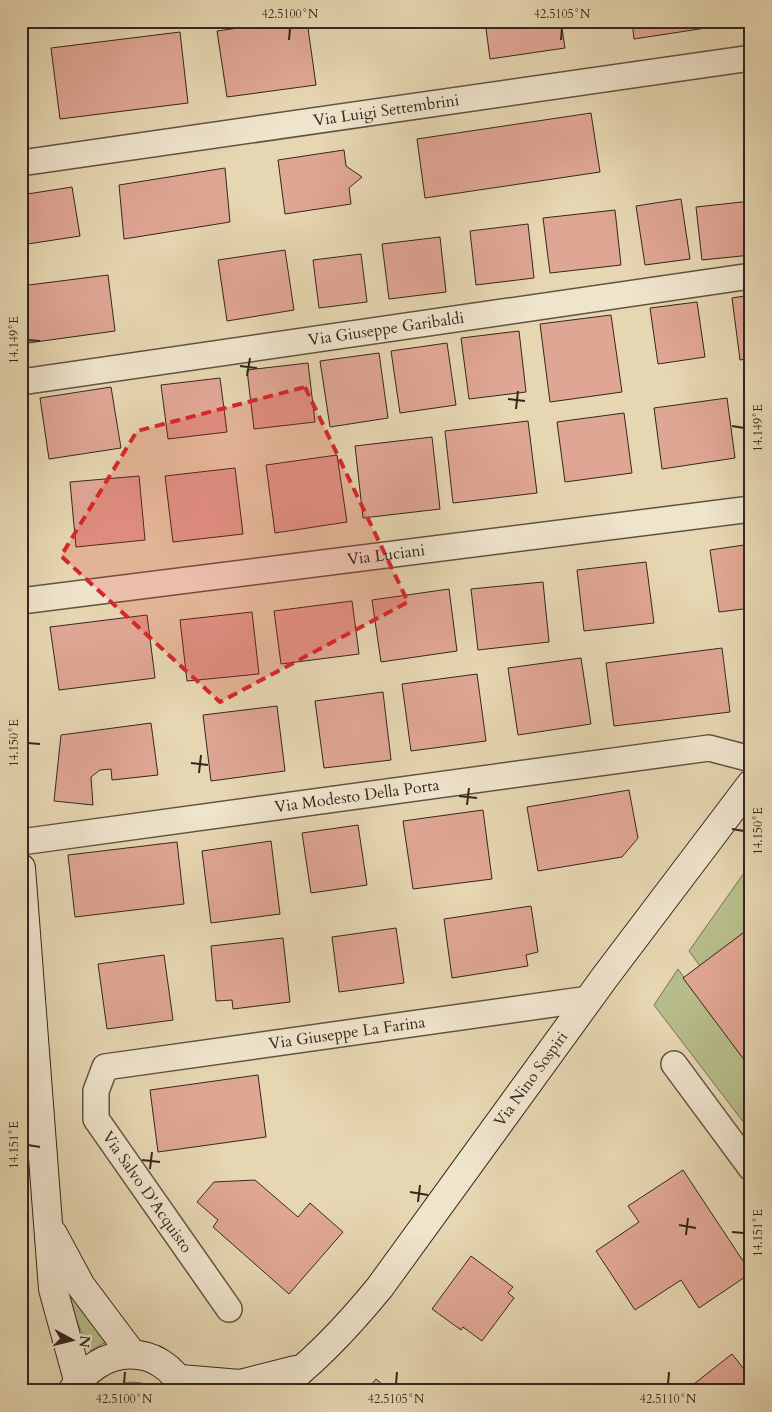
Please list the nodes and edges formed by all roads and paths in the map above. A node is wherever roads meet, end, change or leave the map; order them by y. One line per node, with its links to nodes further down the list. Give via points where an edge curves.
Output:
1 (751, 58): 2 (street, Via Luigi Settembrini)
2 (21, 164)
3 (751, 276): 4 (street, Via Giuseppe Garibaldi)
4 (21, 382)
5 (751, 509): 6 (street, Via Luciani)
6 (21, 601)
7 (751, 759): 9 (street, Via Modesto Della Porta, via 709,748)
8 (751, 784): 12 (street, Via Nino Sospiri)
9 (21, 842)
10 (21, 868): 11 (street)
11 (25, 972): 16 (street)
12 (589, 999): 14 (street, Via Giuseppe La Farina); 19 (street, Via Nino Sospiri, via 380,1287)
13 (674, 1064): 15 (street)
14 (105, 1067): 17 (street, Via Salvo D'Acquisto, via 96,1091 96,1119)
15 (751, 1168)
16 (50, 1228): 18 (street, via 81,1286); 20 (street, via 52,1289)
17 (229, 1309)
18 (132, 1354): 20 (street, via 111,1356 93,1366); 21 (street, via 150,1357 166,1366)
19 (304, 1368): 21 (street, via 240,1384); 22 (street, Via Nino Sospiri)
20 (75, 1385)
21 (183, 1385)
22 (275, 1391)

